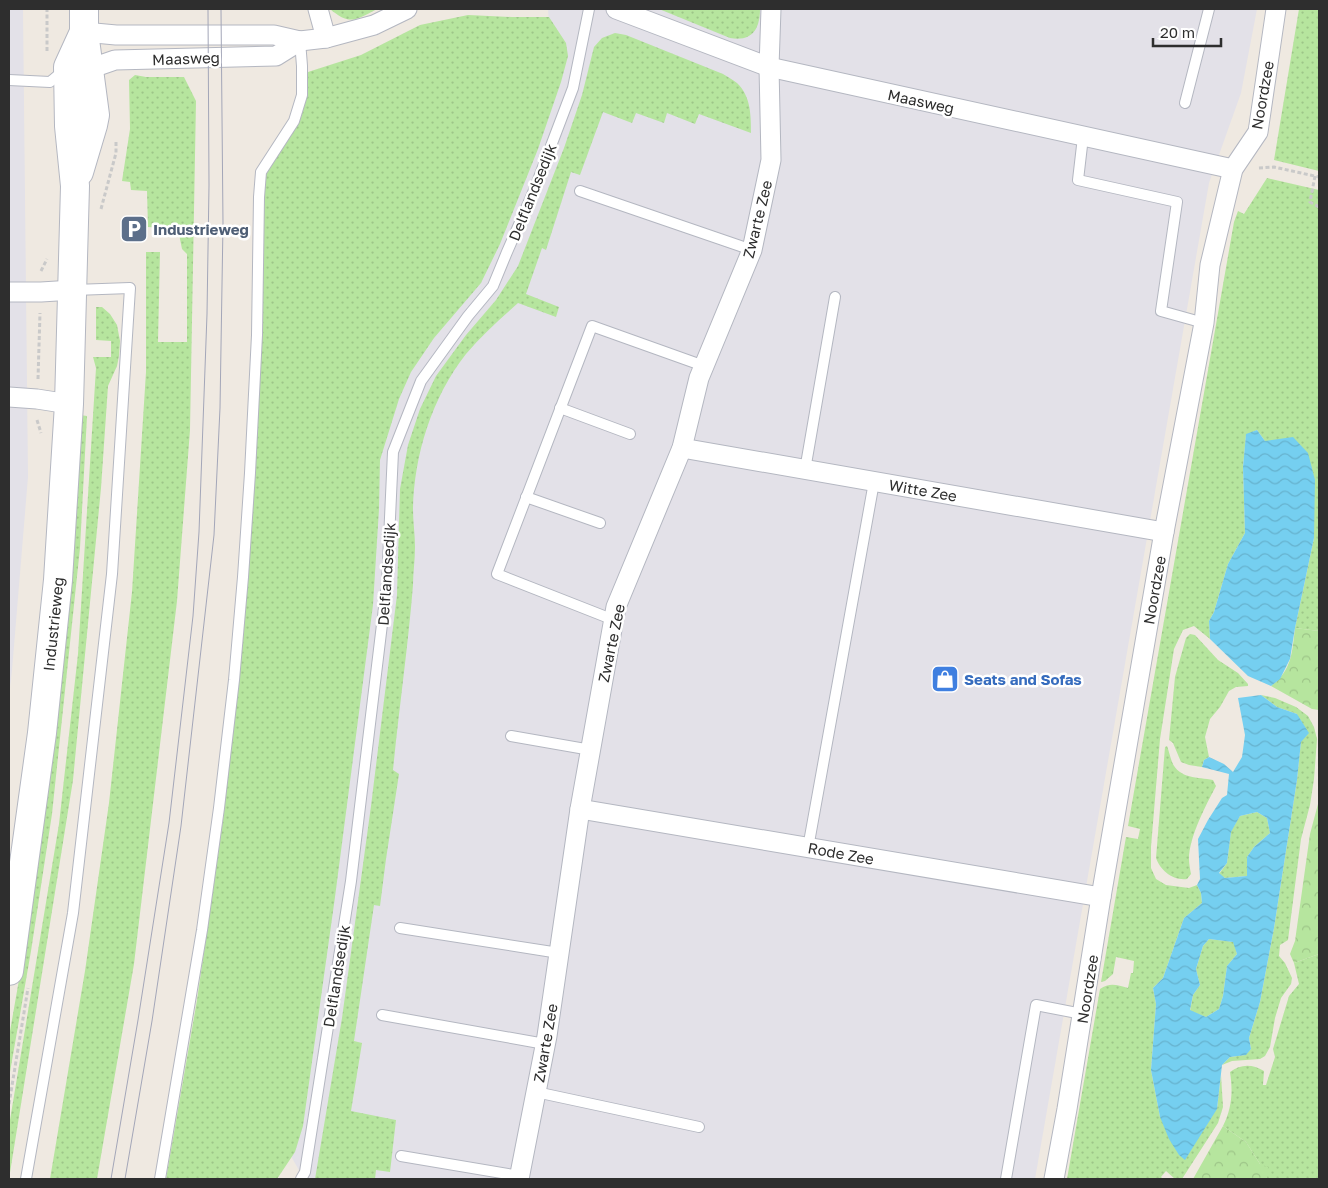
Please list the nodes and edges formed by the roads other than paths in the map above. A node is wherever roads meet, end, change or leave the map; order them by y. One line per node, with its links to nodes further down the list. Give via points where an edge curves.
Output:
1 (318, 9): 9 (street)
2 (407, 9): 9 (street, Maasweg, via 374,25)
3 (588, 9): 52 (lane, Delflandsedijk, via 573,88 508,252 493,286 422,381 393,452 387,583 352,871 305,1172)
4 (616, 9): 11 (street, Maasweg)
5 (771, 9): 11 (street, Zwarte Zee)
6 (1209, 9): 14 (lane)
7 (1276, 9): 16 (street, Noordzee, via 1258,132)
8 (84, 20): 10 (street, Maasweg, via 116,35 274,35); 12 (main road, Industrieweg)
9 (326, 38): 10 (street, Maasweg)
10 (300, 41): 12 (street, Maasweg, via 276,56 115,60); 51 (lane, via 302,95 294,121 261,172 250,473 234,680 202,930)
11 (769, 67): 15 (street, Maasweg); 18 (street, Zwarte Zee, via 771,160)
12 (79, 68): 13 (lane, via 50,82); 19 (main road, Industrieweg, via 95,114 75,186)
13 (9, 80)
14 (1185, 103)
15 (1083, 137): 16 (street, Maasweg); 22 (lane, via 1078,180 1177,202 1160,311)
16 (1233, 169): 22 (street, Noordzee, via 1210,264)
17 (580, 191): 18 (lane)
18 (752, 250): 23 (street, Zwarte Zee)
19 (72, 290): 20 (street); 25 (main road, Industrieweg); 50 (lane, via 130,288 112,574 73,913)
20 (9, 292)
21 (835, 297): 29 (lane)
22 (1204, 323): 33 (street, Noordzee)
23 (704, 366): 26 (lane, via 592,326); 28 (street, Zwarte Zee)
24 (9, 397): 25 (street)
25 (69, 404): 42 (main road, Industrieweg, via 58,580 42,733)
26 (560, 408): 27 (lane); 31 (lane)
27 (630, 434)
28 (682, 448): 29 (street, Witte Zee); 34 (street, Zwarte Zee, via 616,606)
29 (805, 470): 30 (street, Witte Zee)
30 (874, 482): 33 (street, Witte Zee); 38 (lane)
31 (526, 497): 32 (lane); 34 (lane, via 497,574)
32 (600, 522)
33 (1164, 532): 39 (street, Noordzee)
34 (614, 620): 36 (street, Zwarte Zee)
35 (512, 736): 36 (lane)
36 (590, 750): 37 (street, Zwarte Zee)
37 (580, 809): 38 (street, Rode Zee); 41 (street, Zwarte Zee)
38 (808, 848): 39 (street, Rode Zee)
39 (1101, 897): 43 (street, Noordzee)
40 (400, 928): 41 (lane)
41 (559, 953): 45 (street, Zwarte Zee)
42 (9, 971)
43 (1082, 1014): 53 (lane, via 1036,1005); 54 (street, Noordzee)
44 (382, 1015): 45 (lane)
45 (545, 1044): 46 (street, Zwarte Zee)
46 (536, 1092): 47 (lane); 49 (street, Zwarte Zee)
47 (699, 1127)
48 (401, 1156): 49 (lane)
49 (520, 1178)
50 (26, 1179)
51 (160, 1179)
52 (301, 1179)
53 (1006, 1179)
54 (1054, 1179)

